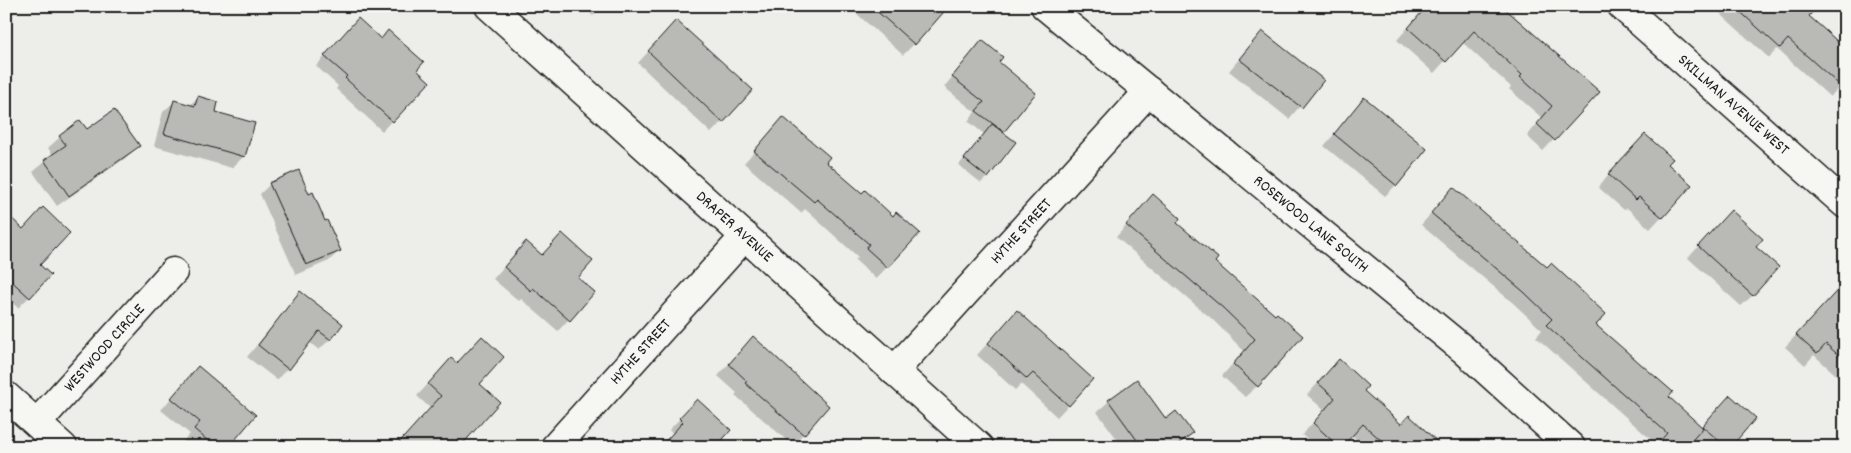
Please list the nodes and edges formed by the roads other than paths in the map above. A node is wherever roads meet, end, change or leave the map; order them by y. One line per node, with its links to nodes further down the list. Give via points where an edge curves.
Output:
1 (489, 6): 6 (street, DRAPER AVENUE)
2 (1045, 6): 4 (street, ROSEWOOD LANE SOUTH)
3 (1622, 6): 5 (street, SKILLMAN AVENUE WEST)
4 (1149, 91): 8 (street, HYTHE STREET); 14 (street, ROSEWOOD LANE SOUTH, via 1464,350)
5 (1845, 204)
6 (745, 236): 8 (street, DRAPER AVENUE); 12 (street, HYTHE STREET)
7 (173, 272): 10 (street, WESTWOOD CIRCLE)
8 (894, 371): 13 (street, DRAPER AVENUE)
9 (6, 396): 10 (street)
10 (36, 423): 11 (street)
11 (63, 447)
12 (555, 447)
13 (979, 447)
14 (1571, 447)

